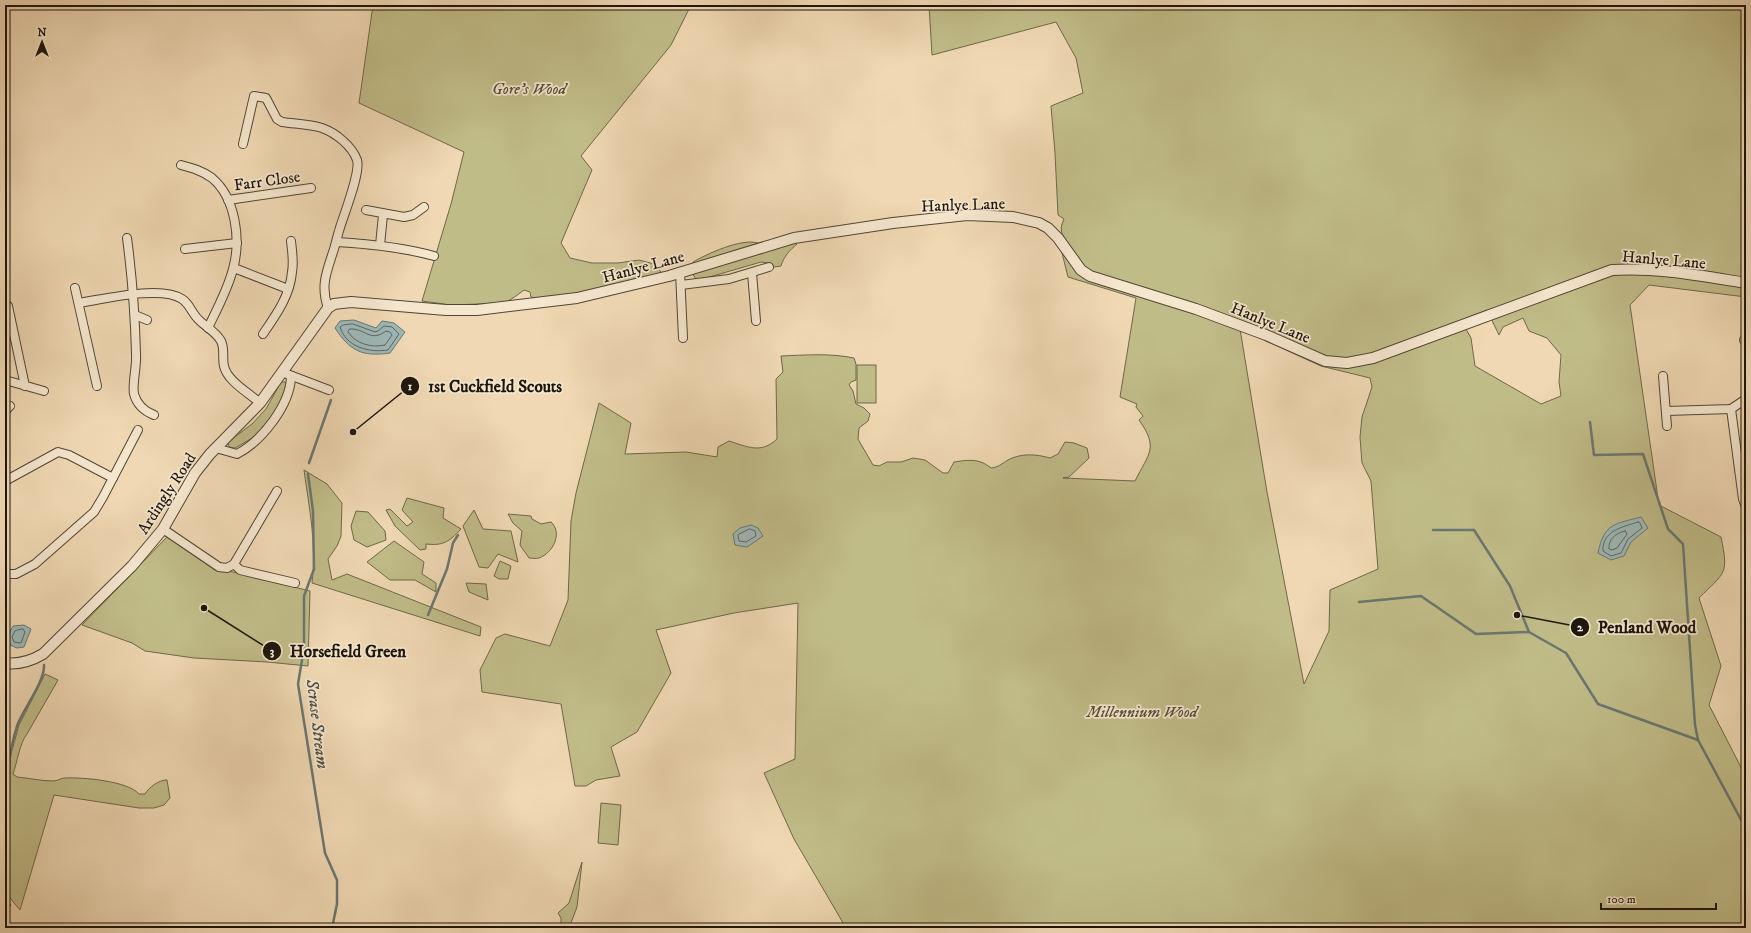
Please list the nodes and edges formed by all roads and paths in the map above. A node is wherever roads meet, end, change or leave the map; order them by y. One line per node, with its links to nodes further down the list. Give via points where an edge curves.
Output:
1 (243, 144): 10 (street, via 254,96 266,98 277,119 282,122 321,128 340,138 357,161)
2 (181, 165): 4 (street, via 196,169 212,178)
3 (311, 188): 4 (street, Farr Close)
4 (228, 200): 11 (street, via 236,227)
5 (424, 207): 7 (street, via 413,215 404,217)
6 (366, 210): 7 (street)
7 (383, 215): 12 (street)
8 (127, 238): 23 (street)
9 (291, 241): 22 (street, via 293,270)
10 (337, 242): 12 (street); 26 (street, via 324,279 324,297)
11 (237, 243): 13 (street); 16 (street)
12 (380, 245): 14 (street, via 411,249)
13 (185, 249)
14 (434, 256)
15 (769, 267): 18 (street)
16 (234, 268): 22 (street); 30 (street)
17 (680, 272): 19 (street, Hanlye Lane, via 794,238 938,217 1012,217 1030,220 1048,228 1081,270 1090,276 1196,309 1325,360 1347,363 1373,358 1612,270 1632,268); 20 (street); 26 (street, Hanlye Lane, via 577,298 500,308 446,310 351,302 334,304)
18 (752, 273): 20 (street, via 729,279); 29 (street)
19 (1746, 283)
20 (681, 285): 32 (street)
21 (75, 288): 24 (street)
22 (288, 289): 31 (street, via 279,312)
23 (133, 295): 24 (street); 27 (street); 30 (street, via 159,292 174,295 186,302)
24 (79, 303): 37 (street)
25 (5, 304): 36 (street, via 8,306)
26 (328, 308): 33 (street, Ardingly Road)
27 (135, 315): 28 (street); 44 (street, via 134,395 143,409)
28 (147, 320)
29 (756, 322)
30 (208, 328): 41 (street, via 221,341 223,364 228,374)
31 (264, 334)
32 (683, 338)
33 (287, 374): 38 (street); 41 (street, Ardingly Road); 47 (street, via 291,387 280,410 251,444 237,454)
34 (1663, 376): 43 (street)
35 (5, 380): 36 (street)
36 (25, 386): 39 (street)
37 (97, 386)
38 (329, 390)
39 (44, 391)
40 (1746, 398): 42 (street)
41 (260, 403): 47 (street, Ardingly Road)
42 (1731, 408): 43 (street); 51 (street)
43 (1666, 411): 45 (street)
44 (154, 415)
45 (1667, 426)
46 (138, 430): 48 (street)
47 (216, 448): 52 (street, Ardingly Road, via 195,473)
48 (113, 478): 49 (street, via 58,452); 54 (street, via 94,512 66,537 35,564 16,574)
49 (5, 481)
50 (278, 491): 53 (street)
51 (1746, 507)
52 (163, 530): 53 (street, via 219,567 227,568); 56 (street, Ardingly Road, via 132,566 43,654 33,660)
53 (234, 564): 55 (street, via 240,570)
54 (5, 574)
55 (295, 583)
56 (5, 663)

